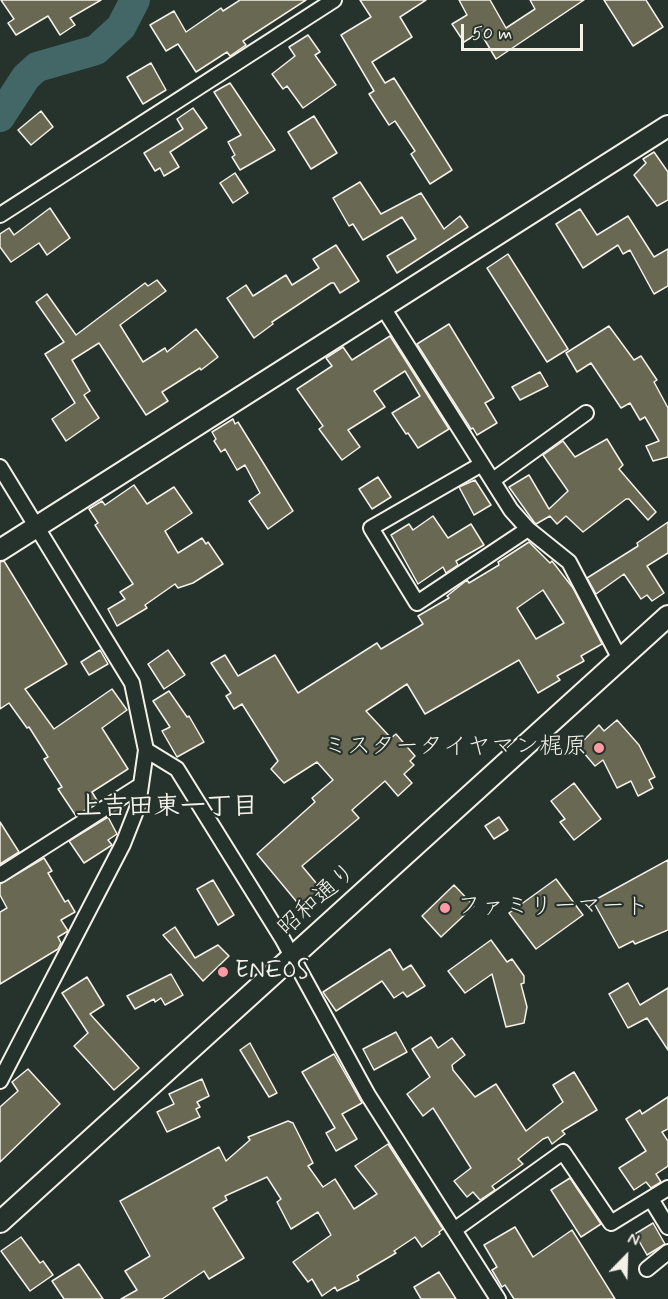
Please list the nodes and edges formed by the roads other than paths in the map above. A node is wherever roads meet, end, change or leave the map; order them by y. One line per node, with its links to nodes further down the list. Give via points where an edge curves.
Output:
1 (334, 0): 3 (street)
2 (668, 126): 4 (street)
3 (0, 215)
4 (382, 306): 6 (street); 9 (street)
5 (586, 413): 8 (street)
6 (482, 464): 8 (street); 10 (street, via 371,528 417,603)
7 (0, 467): 9 (street)
8 (493, 480): 10 (street, via 511,510)
9 (38, 526): 11 (street); 14 (street, via 132,683)
10 (528, 528): 13 (street, via 569,562)
11 (0, 550)
12 (668, 616): 13 (street, 昭和通り)
13 (620, 659): 17 (street, 昭和通り)
14 (146, 750): 15 (street); 17 (street, via 177,769)
15 (141, 785): 16 (street); 18 (street, via 138,806 109,876)
16 (0, 875)
17 (293, 958): 21 (street, 昭和通り); 23 (street, via 369,1095)
18 (0, 1081)
19 (668, 1188): 20 (street)
20 (651, 1199): 22 (street); 23 (street, via 611,1223 563,1152)
21 (0, 1222)
22 (668, 1227)
23 (454, 1230): 26 (street)
24 (668, 1252): 25 (street)
25 (647, 1269)
26 (498, 1299)

